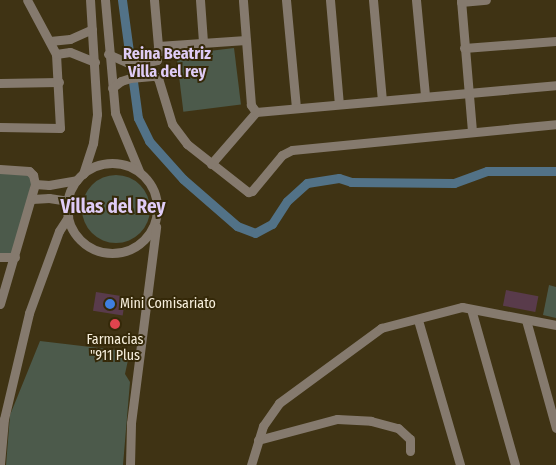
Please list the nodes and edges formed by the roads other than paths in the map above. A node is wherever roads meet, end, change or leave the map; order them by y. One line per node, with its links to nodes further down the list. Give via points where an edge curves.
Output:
1 (27, 0): 14 (street)
2 (90, 0): 13 (street)
3 (105, 0): 21 (street)
4 (154, 0): 18 (street)
5 (200, 0): 17 (street)
6 (243, 0): 15 (street)
7 (286, 0): 31 (street)
8 (330, 0): 30 (street)
9 (373, 0): 29 (street)
10 (416, 0): 28 (street)
11 (486, 0): 12 (street)
12 (461, 1): 19 (street)
13 (92, 29): 14 (street, via 70,39); 22 (street)
14 (50, 40): 20 (street)
15 (246, 40): 17 (street); 32 (street, via 251,105)
16 (556, 41): 19 (street)
17 (203, 42): 18 (street)
18 (158, 46): 21 (street, via 157,60 145,63 122,61)
19 (464, 48): 27 (street)
20 (56, 54): 22 (street, via 70,52); 23 (street)
21 (108, 54): 26 (street)
22 (95, 62): 39 (street, via 97,114 93,143)
23 (59, 82): 24 (street); 34 (street, via 60,128)
24 (0, 83)
25 (556, 85): 27 (street)
26 (112, 88): 36 (street, via 130,78 158,78 172,124 188,144); 38 (street, via 115,113)
27 (468, 93): 28 (street); 35 (street)
28 (425, 96): 29 (street)
29 (382, 100): 30 (street)
30 (339, 104): 31 (street)
31 (296, 108): 32 (street)
32 (256, 112): 36 (street)
33 (556, 124): 35 (street)
34 (0, 127)
35 (472, 132): 36 (street, via 292,150 282,155 248,192)
36 (211, 164)
37 (0, 169): 40 (street, via 29,171)
38 (139, 171): 39 (street, via 110,163 96,166); 44 (street, via 155,192)
39 (80, 177): 40 (street, via 49,185); 42 (street)
40 (35, 184): 41 (street)
41 (32, 199): 42 (street); 46 (street)
42 (67, 201): 43 (street)
43 (68, 217): 44 (street, via 73,231 83,243 96,251 112,254 141,244); 55 (street, via 59,231 29,313 4,419)
44 (157, 218): 56 (street, via 131,423)
45 (0, 257): 46 (street)
46 (15, 258): 47 (street)
47 (0, 301)
48 (471, 309): 49 (street, via 462,307); 50 (street); 59 (street)
49 (418, 320): 53 (street, via 381,328 279,403 263,426); 58 (street)
50 (526, 320): 51 (street); 52 (street)
51 (556, 325)
52 (556, 428)
53 (258, 440): 54 (street, via 336,418 371,421 398,428 410,439); 57 (street)
54 (410, 451)
55 (0, 464)
56 (130, 465)
57 (251, 465)
58 (460, 465)
59 (515, 465)

